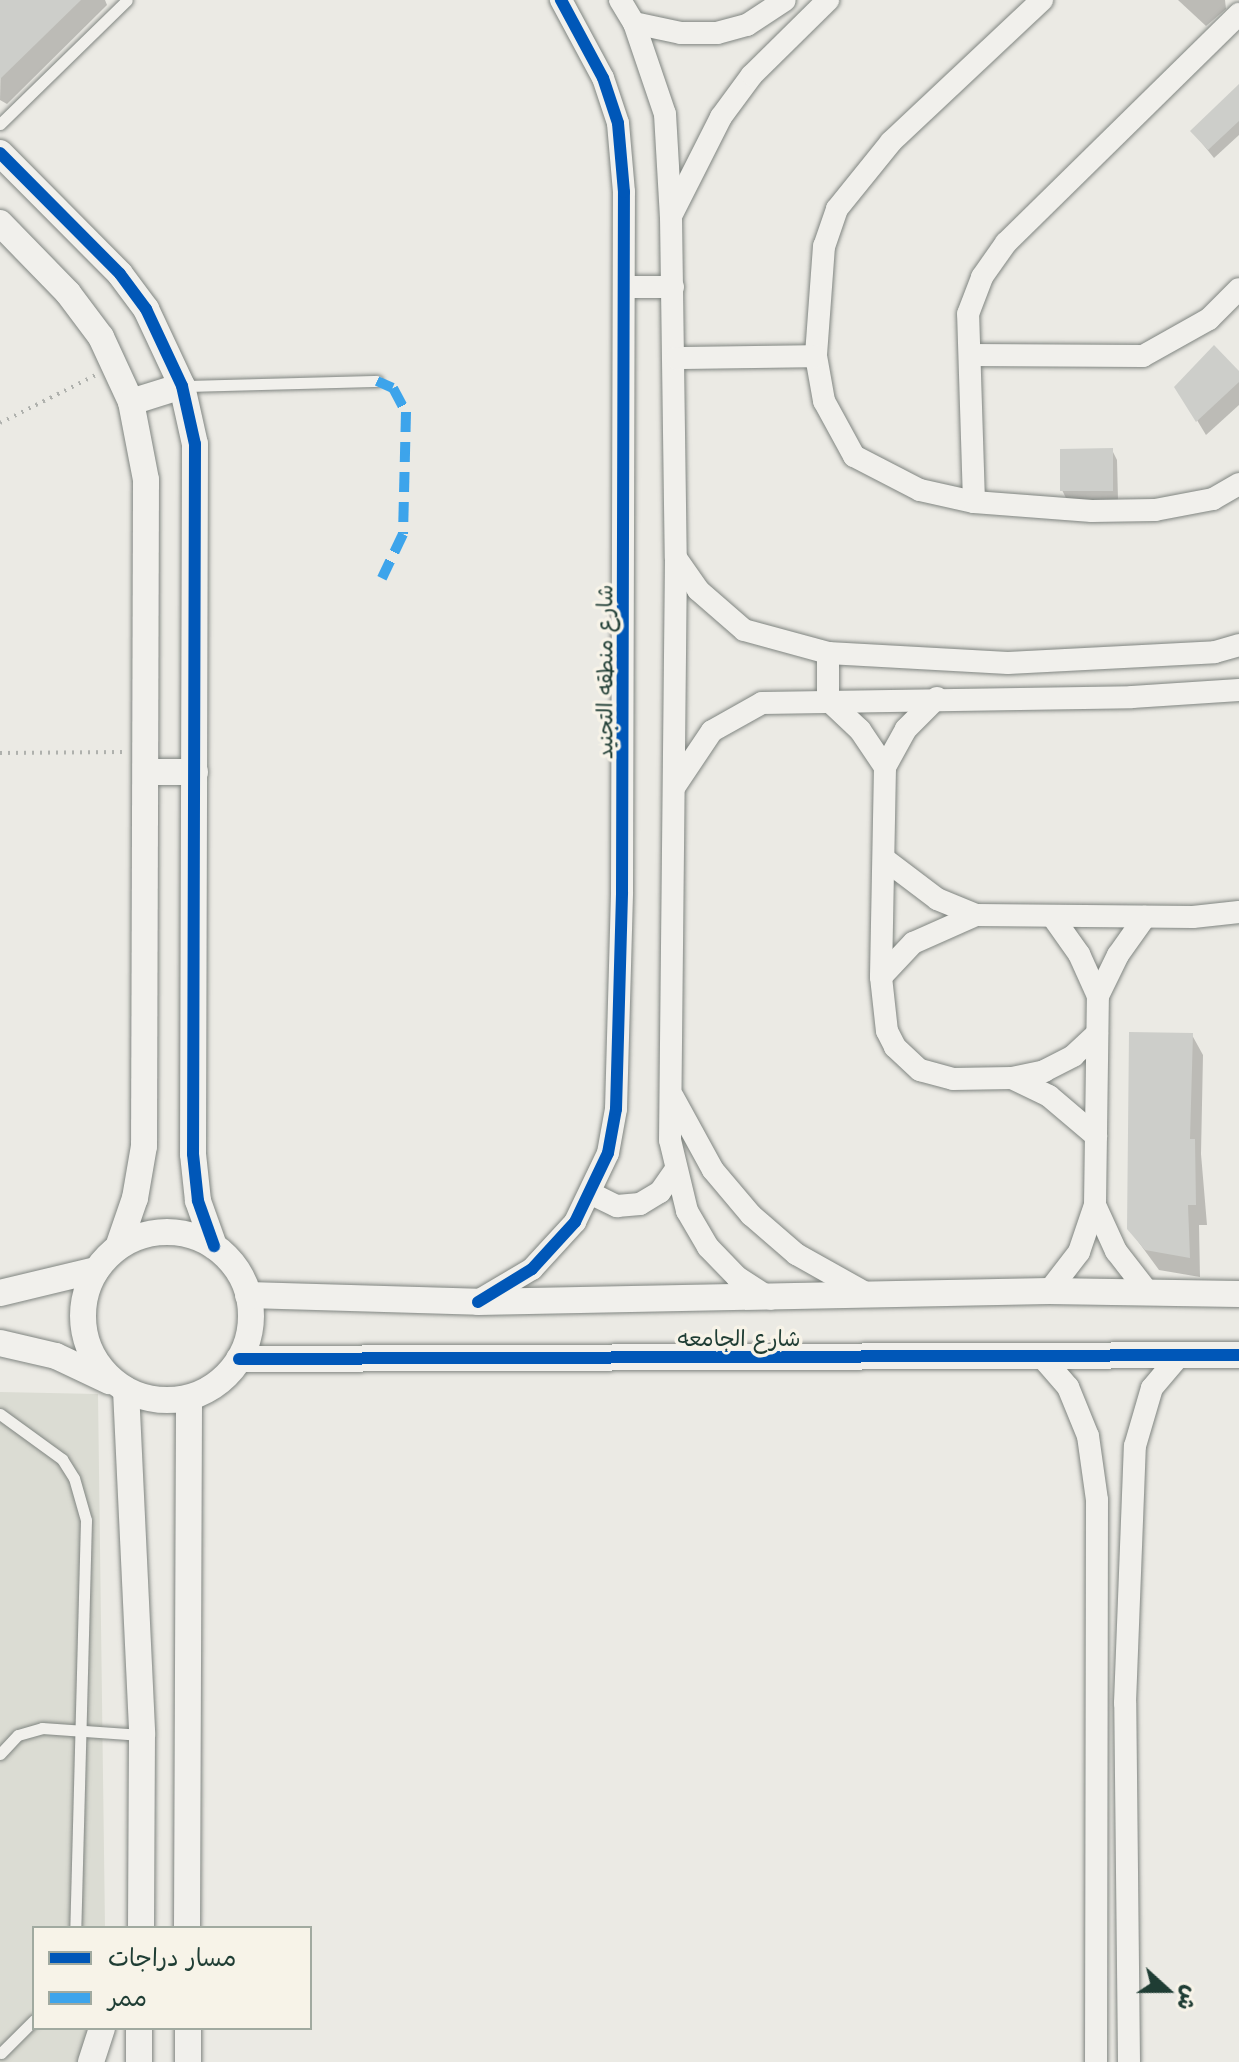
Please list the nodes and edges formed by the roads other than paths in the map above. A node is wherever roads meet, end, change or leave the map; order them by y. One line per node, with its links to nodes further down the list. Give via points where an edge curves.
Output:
1 (127, 0): 10 (lane)
2 (561, 0): 14 (street, شارع منطقه التجنيد, via 603,78 618,123)
3 (620, 0): 9 (street)
4 (785, 0): 9 (street, via 747,25 717,33 681,33)
5 (828, 0): 7 (street)
6 (1042, 0): 18 (street, via 891,142 837,209 824,246)
7 (804, 8): 12 (street, via 721,117)
8 (1239, 14): 17 (street, via 1006,243 982,277 968,314)
9 (634, 23): 12 (street, via 665,114)
10 (0, 124)
11 (1, 155): 21 (street, via 120,274 167,346)
12 (671, 217): 15 (street)
13 (0, 223): 22 (street, via 83,310)
14 (627, 287): 15 (street); 49 (street, شارع منطقه التجنيد, via 616,1109 608,1153)
15 (673, 287): 19 (street)
16 (1239, 289): 17 (street, via 1209,319 1143,356)
17 (970, 355): 24 (street)
18 (816, 356): 19 (street); 24 (street, via 824,401 854,456 920,490)
19 (676, 358): 25 (street)
20 (377, 381): 21 (lane)
21 (182, 386): 22 (street); 35 (street, via 195,444)
22 (131, 402): 33 (street, via 146,480)
23 (1239, 484): 24 (street, via 1213,499 1155,510)
24 (974, 502)
25 (676, 558): 27 (street, via 698,590 744,630); 36 (street)
26 (1239, 645): 28 (street, via 1215,652)
27 (828, 653): 28 (street, via 891,660); 32 (street)
28 (1046, 661): 31 (street)
29 (1239, 690): 31 (street)
30 (937, 698): 31 (street); 32 (street); 34 (street, via 906,729)
31 (1045, 698)
32 (828, 700): 34 (street, via 860,730); 36 (street, via 762,703 735,715 693,753)
33 (146, 761): 35 (street); 52 (street, via 144,1146 135,1198)
34 (885, 767): 37 (street)
35 (195, 772): 51 (street, via 193,1154 198,1201)
36 (672, 790): 46 (street)
37 (887, 861): 39 (street, via 928,893); 42 (street)
38 (1239, 912): 41 (street)
39 (976, 915): 40 (street); 42 (street, via 913,943)
40 (1052, 916): 41 (street); 43 (street, via 1079,954)
41 (1145, 917): 43 (street)
42 (881, 977): 45 (street, via 887,1031 906,1060 937,1076)
43 (1098, 996): 44 (street)
44 (1097, 1034): 45 (street, via 1059,1064); 47 (street)
45 (1012, 1078): 47 (street, via 1049,1096)
46 (670, 1091): 48 (street); 59 (street, via 705,1157 751,1215 796,1254)
47 (1096, 1136): 50 (street)
48 (674, 1172): 49 (street, via 660,1192 640,1204 617,1206); 60 (street, via 687,1211 708,1247 737,1277)
49 (592, 1194): 61 (street, شارع منطقه التجنيد, via 575,1222 532,1269)
50 (1095, 1205): 54 (street, via 1079,1252); 55 (street, via 1116,1251)
51 (214, 1246): 52 (street, via 176,1232 155,1232); 58 (street, via 235,1267)
52 (118, 1247): 53 (street)
53 (96, 1270): 56 (street); 67 (street, via 85,1300 84,1331 90,1352)
54 (1049, 1291): 55 (street, شارع الجامعه); 59 (street, شارع الجامعه)
55 (1147, 1291): 57 (street, شارع الجامعه)
56 (0, 1293)
57 (1239, 1294)
58 (248, 1295): 61 (street, شارع الجامعه); 66 (street, via 250,1328)
59 (874, 1297): 60 (street, شارع الجامعه)
60 (772, 1299): 61 (street, شارع الجامعه)
61 (478, 1302)
62 (0, 1343): 67 (street, via 56,1356)
63 (1180, 1355): 64 (street, شارع الجامعه); 65 (street, شارع الجامعه); 85 (street, via 1152,1388 1135,1446 1125,1703)
64 (1239, 1355)
65 (1041, 1356): 66 (street, شارع الجامعه); 84 (street, via 1068,1387 1088,1436 1097,1500)
66 (239, 1359): 68 (street, via 217,1383)
67 (121, 1387): 68 (street, via 157,1400); 71 (street)
68 (189, 1398): 75 (street)
69 (0, 1414): 70 (lane, via 54,1451 82,1498 87,1542)
70 (83, 1734): 71 (lane); 72 (lane, via 42,1728 18,1735); 73 (lane)
71 (142, 1735): 74 (street)
72 (0, 1754)
73 (75, 1926)
74 (141, 1926)
75 (187, 1926)
76 (32, 2022): 80 (lane)
77 (101, 2030): 81 (street)
78 (139, 2030): 82 (street)
79 (188, 2030): 83 (street)
80 (3, 2056)
81 (91, 2062)
82 (139, 2062)
83 (188, 2062)
84 (1096, 2062)
85 (1129, 2062)

